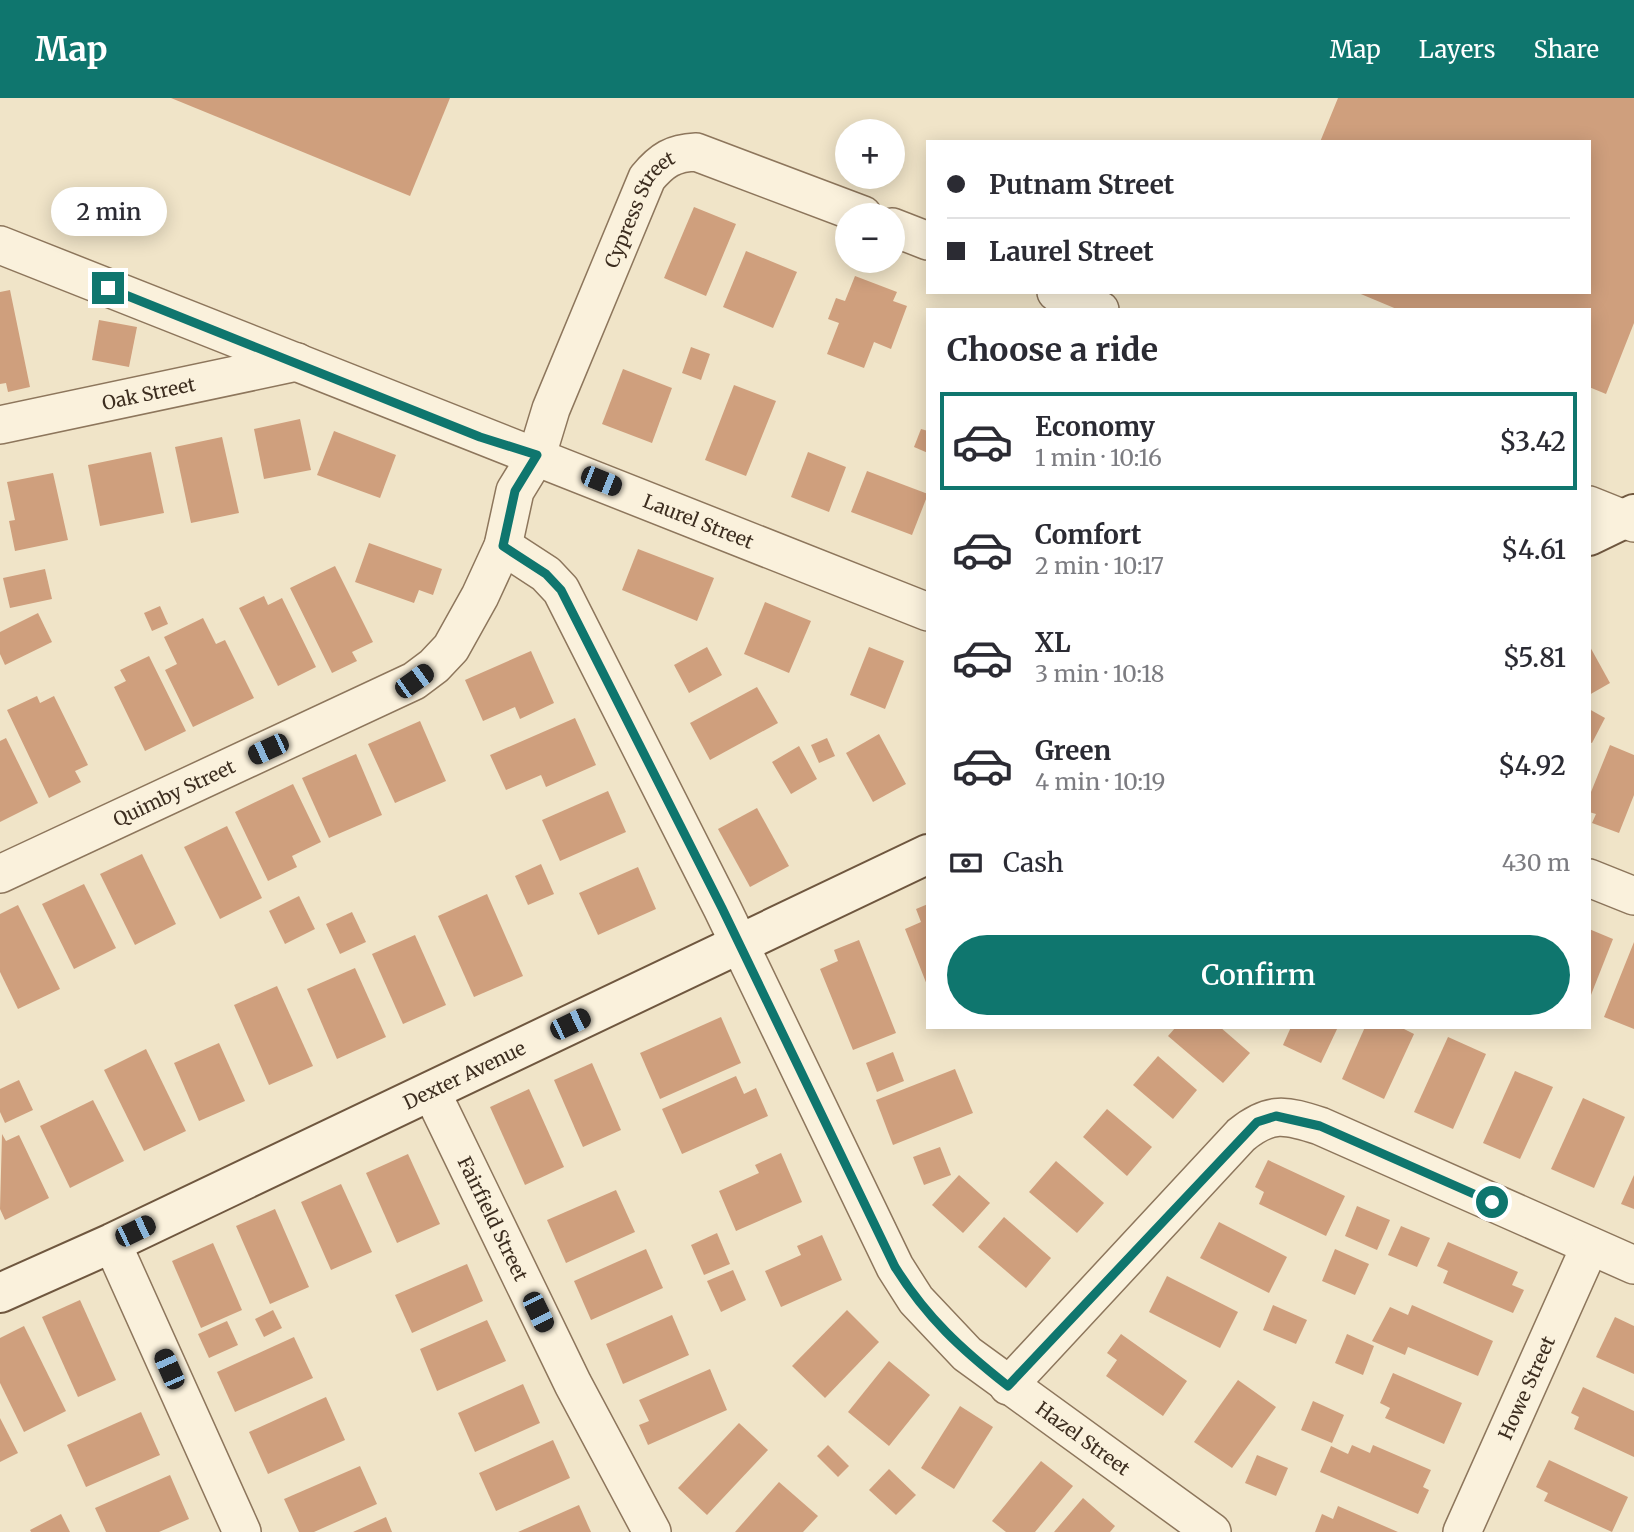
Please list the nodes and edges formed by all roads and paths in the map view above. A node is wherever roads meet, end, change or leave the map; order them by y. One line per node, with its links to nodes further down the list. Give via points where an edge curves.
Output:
1 (835, 204): 9 (street, Cypress Street, via 707,155 678,153 660,162 647,178 551,409)
2 (905, 232): 3 (street)
3 (926, 240)
4 (0, 244): 7 (street, Laurel Street)
5 (1061, 294): 6 (street)
6 (1095, 308)
7 (297, 362): 8 (street, Oak Street); 9 (street, Laurel Street, via 480,437)
8 (0, 425)
9 (537, 455): 13 (street, Quimby Street, via 515,491); 14 (street, Laurel Street)
10 (1591, 506): 11 (street)
11 (1631, 518): 12 (street)
12 (1591, 535)
13 (503, 546): 16 (street, Quimby Street, via 451,648 414,681); 19 (street, Hazel Street, via 546,574 561,590)
14 (926, 611)
15 (926, 855): 19 (street, Dexter Avenue)
16 (0, 874)
17 (1591, 879): 18 (street)
18 (1634, 896)
19 (738, 943): 20 (street, Dexter Avenue); 25 (street, Hazel Street, via 895,1267 940,1329)
20 (431, 1091): 21 (street, Dexter Avenue); 27 (street, Fairfield Street, via 573,1384)
21 (112, 1243): 24 (street, Dexter Avenue); 26 (street)
22 (1590, 1245): 23 (street); 25 (street, via 1320,1126 1276,1116 1257,1122 1241,1135); 29 (street, Howe Street)
23 (1634, 1265)
24 (0, 1293)
25 (1008, 1386): 28 (street, Hazel Street)
26 (242, 1532)
27 (652, 1532)
28 (1212, 1532)
29 (1462, 1532)

